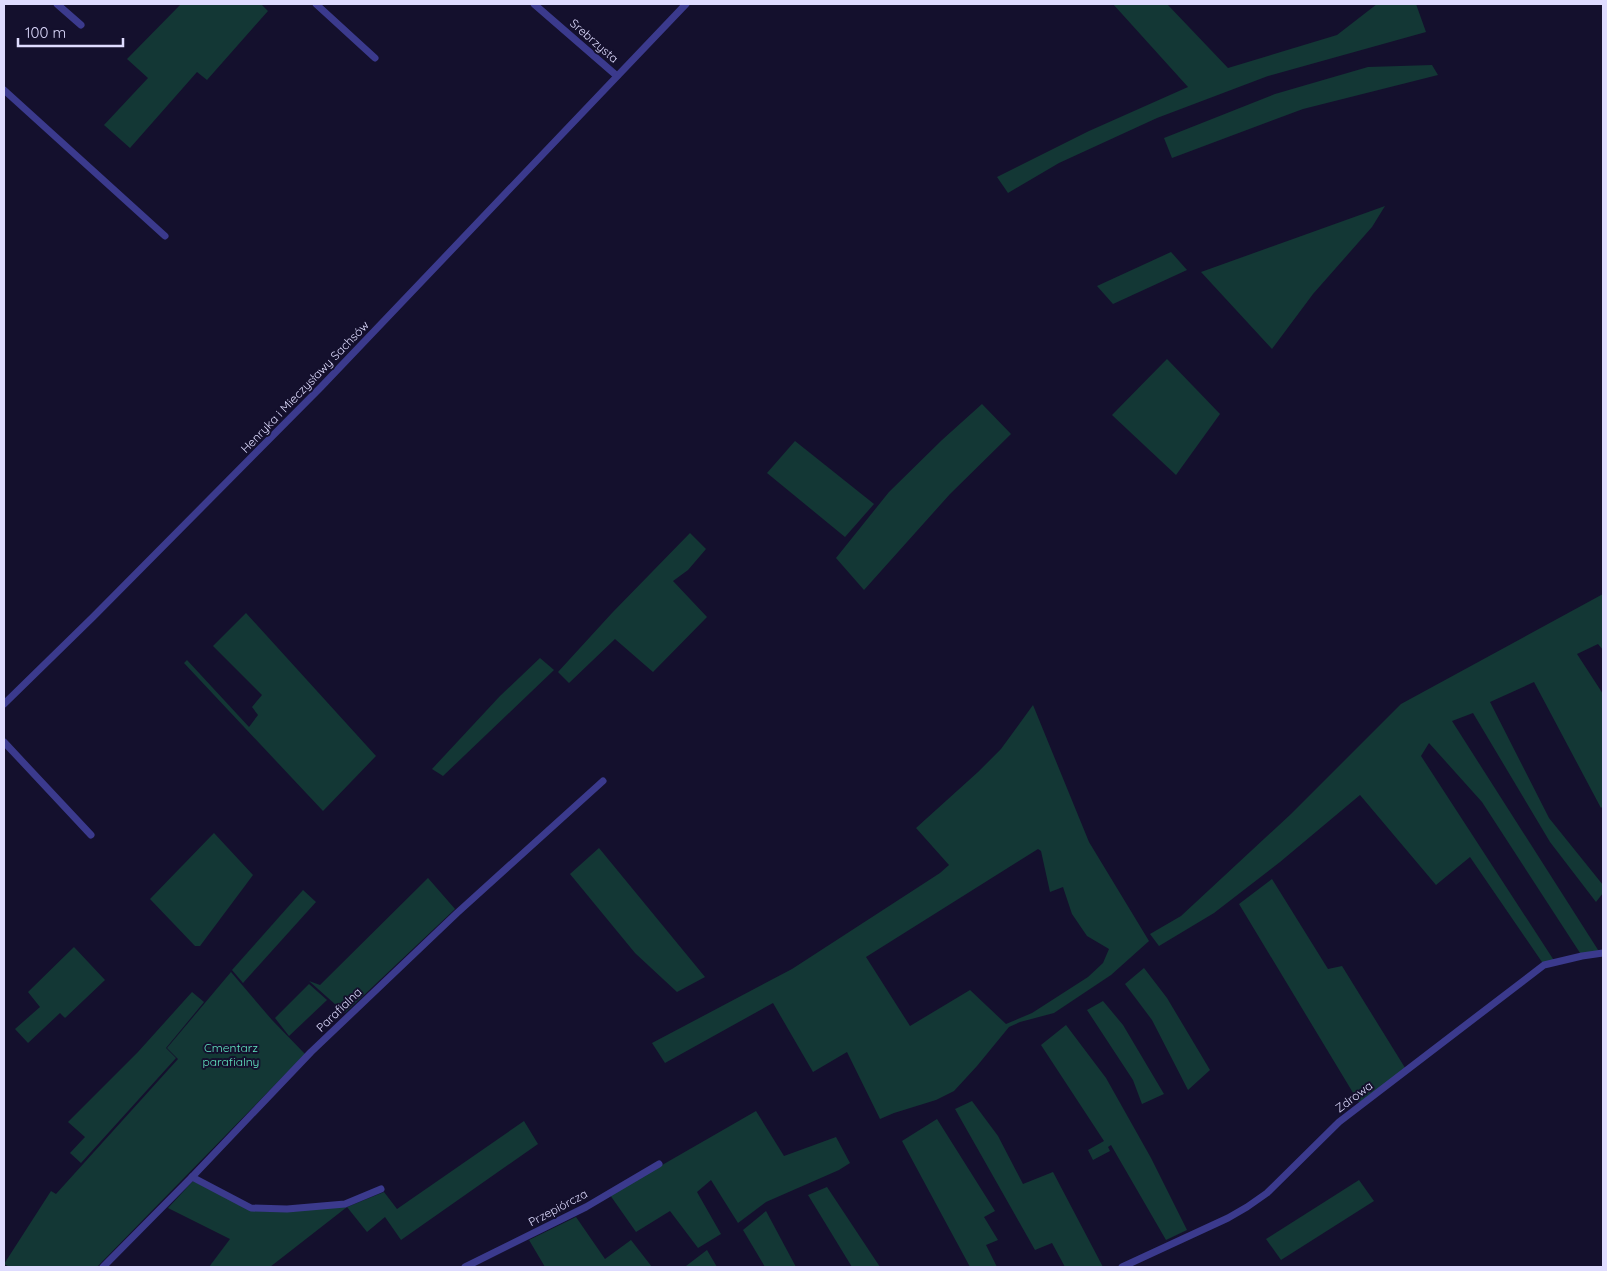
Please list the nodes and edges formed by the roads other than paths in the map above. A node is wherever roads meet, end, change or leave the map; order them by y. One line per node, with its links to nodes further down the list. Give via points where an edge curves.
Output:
1 (57, 4): 5 (street)
2 (316, 4): 6 (street)
3 (534, 4): 7 (street, Srebrzysta)
4 (686, 4): 7 (street, Henryka i Mieczysławy Sachsów)
5 (81, 25)
6 (376, 58)
7 (615, 77): 10 (street, Henryka i Mieczysławy Sachsów, via 321,387)
8 (4, 90): 9 (street)
9 (165, 236)
10 (4, 704)
11 (4, 742): 13 (street)
12 (603, 781): 16 (street, Parafialna, via 310,1052)
13 (91, 835)
14 (1603, 953): 20 (street, Zdrowa, via 1544,965 1339,1122 1267,1193 1228,1218)
15 (659, 1164): 19 (street, Przepiórcza, via 586,1207)
16 (192, 1177): 17 (street, via 251,1208 287,1209 345,1204); 18 (street, Parafialna)
17 (382, 1189)
18 (103, 1267)
19 (465, 1267)
20 (1122, 1267)

